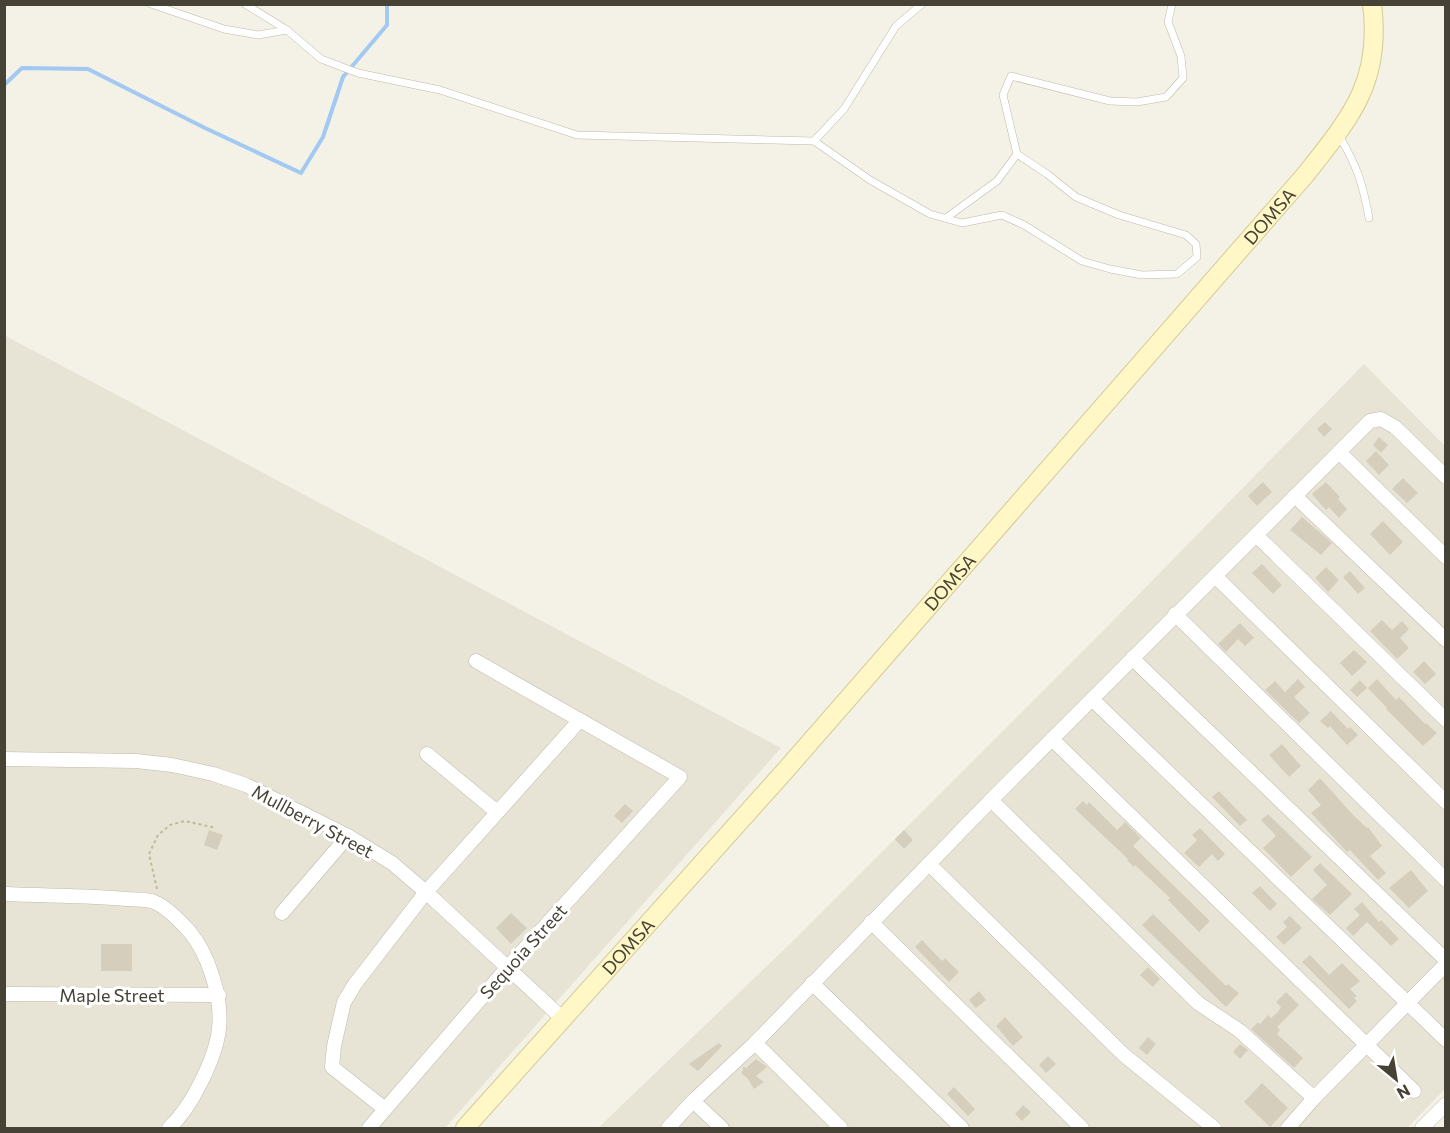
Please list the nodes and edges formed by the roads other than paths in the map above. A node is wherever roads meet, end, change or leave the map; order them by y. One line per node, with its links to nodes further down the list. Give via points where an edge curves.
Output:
1 (151, 4): 6 (lane, via 225,29 258,35)
2 (245, 4): 6 (lane)
3 (922, 4): 8 (lane, via 896,26 844,109)
4 (1173, 4): 9 (lane, via 1168,22 1181,56 1182,78 1166,97 1110,101 1011,76 1003,95)
5 (1372, 4): 7 (main road, DOMSA, via 1373,54 1369,73 1363,92)
6 (287, 30): 8 (lane, via 321,59 358,73 440,90 577,135)
7 (1337, 134): 11 (lane, via 1354,160); 44 (main road, DOMSA, via 784,772)
8 (814, 141): 10 (lane, via 900,198)
9 (1017, 154): 10 (lane, via 997,181); 10 (lane, via 1076,197 1186,235 1196,244 1197,257 1177,274 1142,275 1082,261 1002,215 962,223)
10 (946, 218)
11 (1369, 218)
12 (1339, 452): 13 (street, via 1370,421 1381,419 1395,427); 14 (street); 16 (street)
13 (1446, 477)
14 (1295, 495): 15 (street); 19 (street)
15 (1256, 535): 17 (street); 24 (street)
16 (1446, 557)
17 (1215, 576): 18 (street); 29 (street)
18 (1175, 614): 20 (street); 33 (street)
19 (1446, 640)
20 (1132, 658): 22 (street); 38 (street)
21 (476, 661): 23 (street)
22 (1092, 699): 25 (street); 43 (street)
23 (580, 720): 30 (street); 39 (street, Sequoia Street, via 680,777)
24 (1446, 720)
25 (1052, 739): 28 (street); 47 (street)
26 (427, 754): 30 (street)
27 (4, 759): 31 (street, Mullberry Street, via 136,761 213,774 246,785)
28 (991, 800): 32 (street); 49 (street, via 1198,1003 1240,1031)
29 (1446, 802)
30 (497, 812): 34 (street)
31 (348, 836): 34 (street, Mullberry Street, via 392,863); 36 (street)
32 (929, 864): 37 (street); 62 (street, via 1124,1055)
33 (1446, 880)
34 (426, 892): 39 (street, Mullberry Street); 52 (street, via 344,1002 334,1046 332,1067)
35 (4, 894): 42 (street, via 155,902 178,919 198,942)
36 (282, 913)
37 (871, 922): 40 (street); 61 (street)
38 (1446, 962): 43 (street)
39 (507, 968): 44 (street, Mullberry Street); 52 (street, Sequoia Street)
40 (812, 983): 46 (street); 60 (street)
41 (4, 994): 42 (street, Maple Street)
42 (219, 996): 54 (street, via 219,1036 210,1065 195,1095)
43 (1407, 1003): 45 (street); 47 (street)
44 (563, 1019): 56 (main road, DOMSA)
45 (1446, 1040)
46 (755, 1043): 50 (street); 59 (street)
47 (1367, 1045): 48 (street); 49 (street)
48 (1414, 1091)
49 (1314, 1098): 63 (street)
50 (693, 1101): 57 (street); 58 (street)
51 (1446, 1104): 53 (street)
52 (385, 1109): 55 (street, Sequoia Street)
53 (1426, 1127)
54 (169, 1128)
55 (369, 1128)
56 (465, 1128)
57 (668, 1128)
58 (722, 1128)
59 (842, 1128)
60 (962, 1128)
61 (1082, 1128)
62 (1214, 1128)
63 (1288, 1128)

